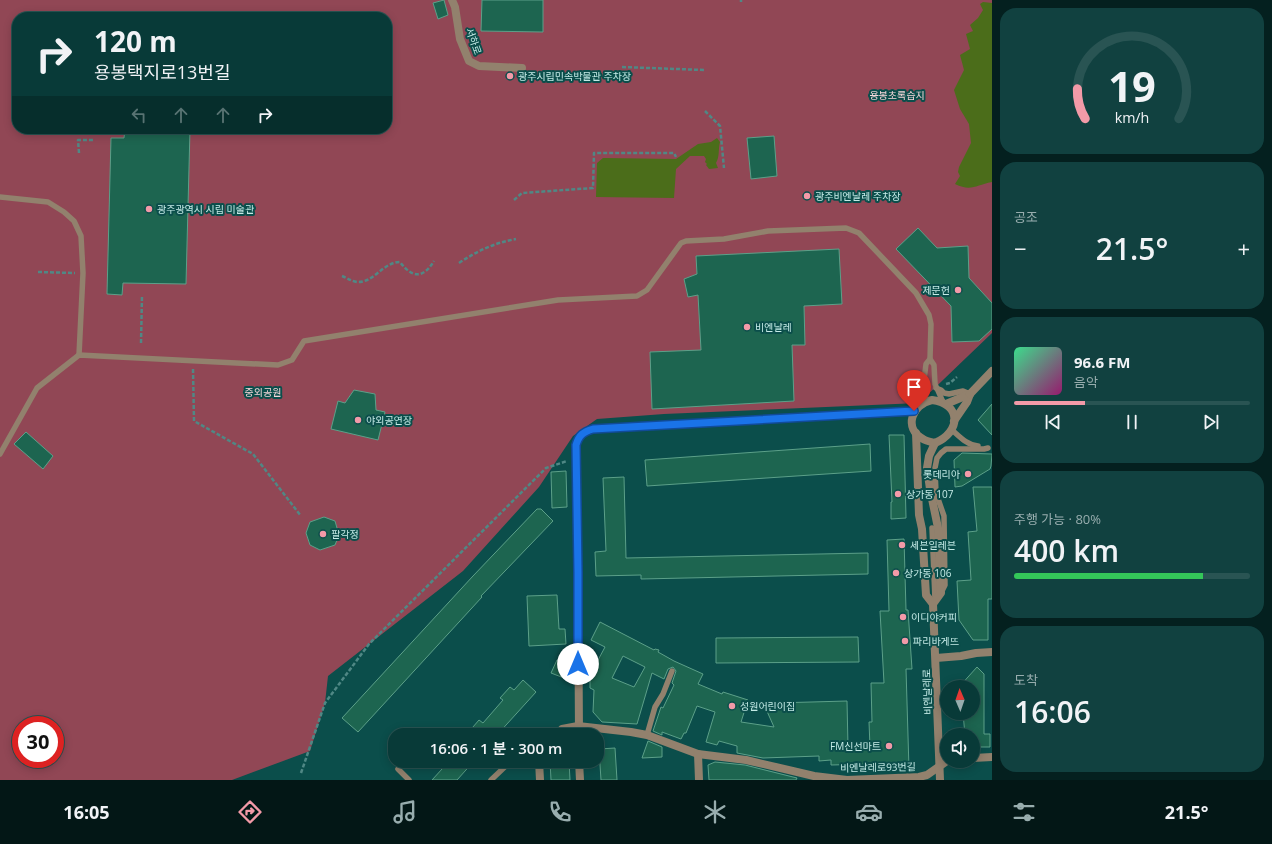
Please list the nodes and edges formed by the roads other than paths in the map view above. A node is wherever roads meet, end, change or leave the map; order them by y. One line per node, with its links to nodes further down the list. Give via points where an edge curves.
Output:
1 (454, 2): 2 (street, 서하로, via 460,39 470,61 479,66)
2 (522, 68)
3 (0, 197): 4 (lane, via 48,202 74,221 81,236)
4 (79, 355): 5 (lane, via 278,365 292,360 304,341 558,300 637,296 647,290 681,243 686,241 768,232 846,228 859,233 923,303 931,324); 18 (lane, via 37,388)
5 (930, 359): 7 (lane, via 934,365); 10 (lane, via 926,364)
6 (992, 372): 8 (street)
7 (936, 388): 8 (lane, via 944,394 963,391); 9 (lane)
8 (970, 394): 9 (street); 12 (street)
9 (944, 403): 10 (street, via 932,400); 12 (street, via 951,409)
10 (921, 404): 11 (street)
11 (914, 411): 14 (street, via 912,423); 25 (street, via 593,429 579,436 576,445)
12 (954, 421): 13 (street)
13 (952, 430): 15 (street, via 948,436); 16 (lane, via 971,445)
14 (916, 433): 15 (street, via 922,439); 21 (street, 비엔날레로, via 919,515 926,595)
15 (935, 443): 17 (lane); 20 (street, via 927,468 938,528)
16 (990, 448): 17 (lane)
17 (958, 449): 20 (lane, via 946,449 936,464 936,493 944,516 945,585)
18 (0, 454)
19 (932, 528): 21 (lane)
20 (941, 593): 21 (street)
21 (934, 602): 23 (street, 비엔날레로)
22 (992, 652): 23 (street)
23 (936, 658): 27 (street, 비엔날레로)
24 (672, 672): 28 (lane, via 655,707)
25 (578, 726): 26 (street); 28 (street, 비엔날레로93번길)
26 (567, 728)
27 (941, 728)
28 (648, 735): 29 (street, 비엔날레로93번길)
29 (698, 754): 38 (street, 비엔날레로93번길, via 746,760); 43 (street)
30 (992, 757): 31 (street)
31 (980, 758)
32 (940, 766): 38 (street, 비엔날레로93번길, via 919,777 848,780)
33 (504, 768): 40 (lane)
34 (539, 768): 41 (street)
35 (580, 768): 42 (street)
36 (943, 768): 44 (street, 비엔날레로)
37 (398, 769): 39 (lane)
38 (814, 778)
39 (409, 780)
40 (491, 780)
41 (540, 780)
42 (580, 780)
43 (699, 780)
44 (940, 780)

